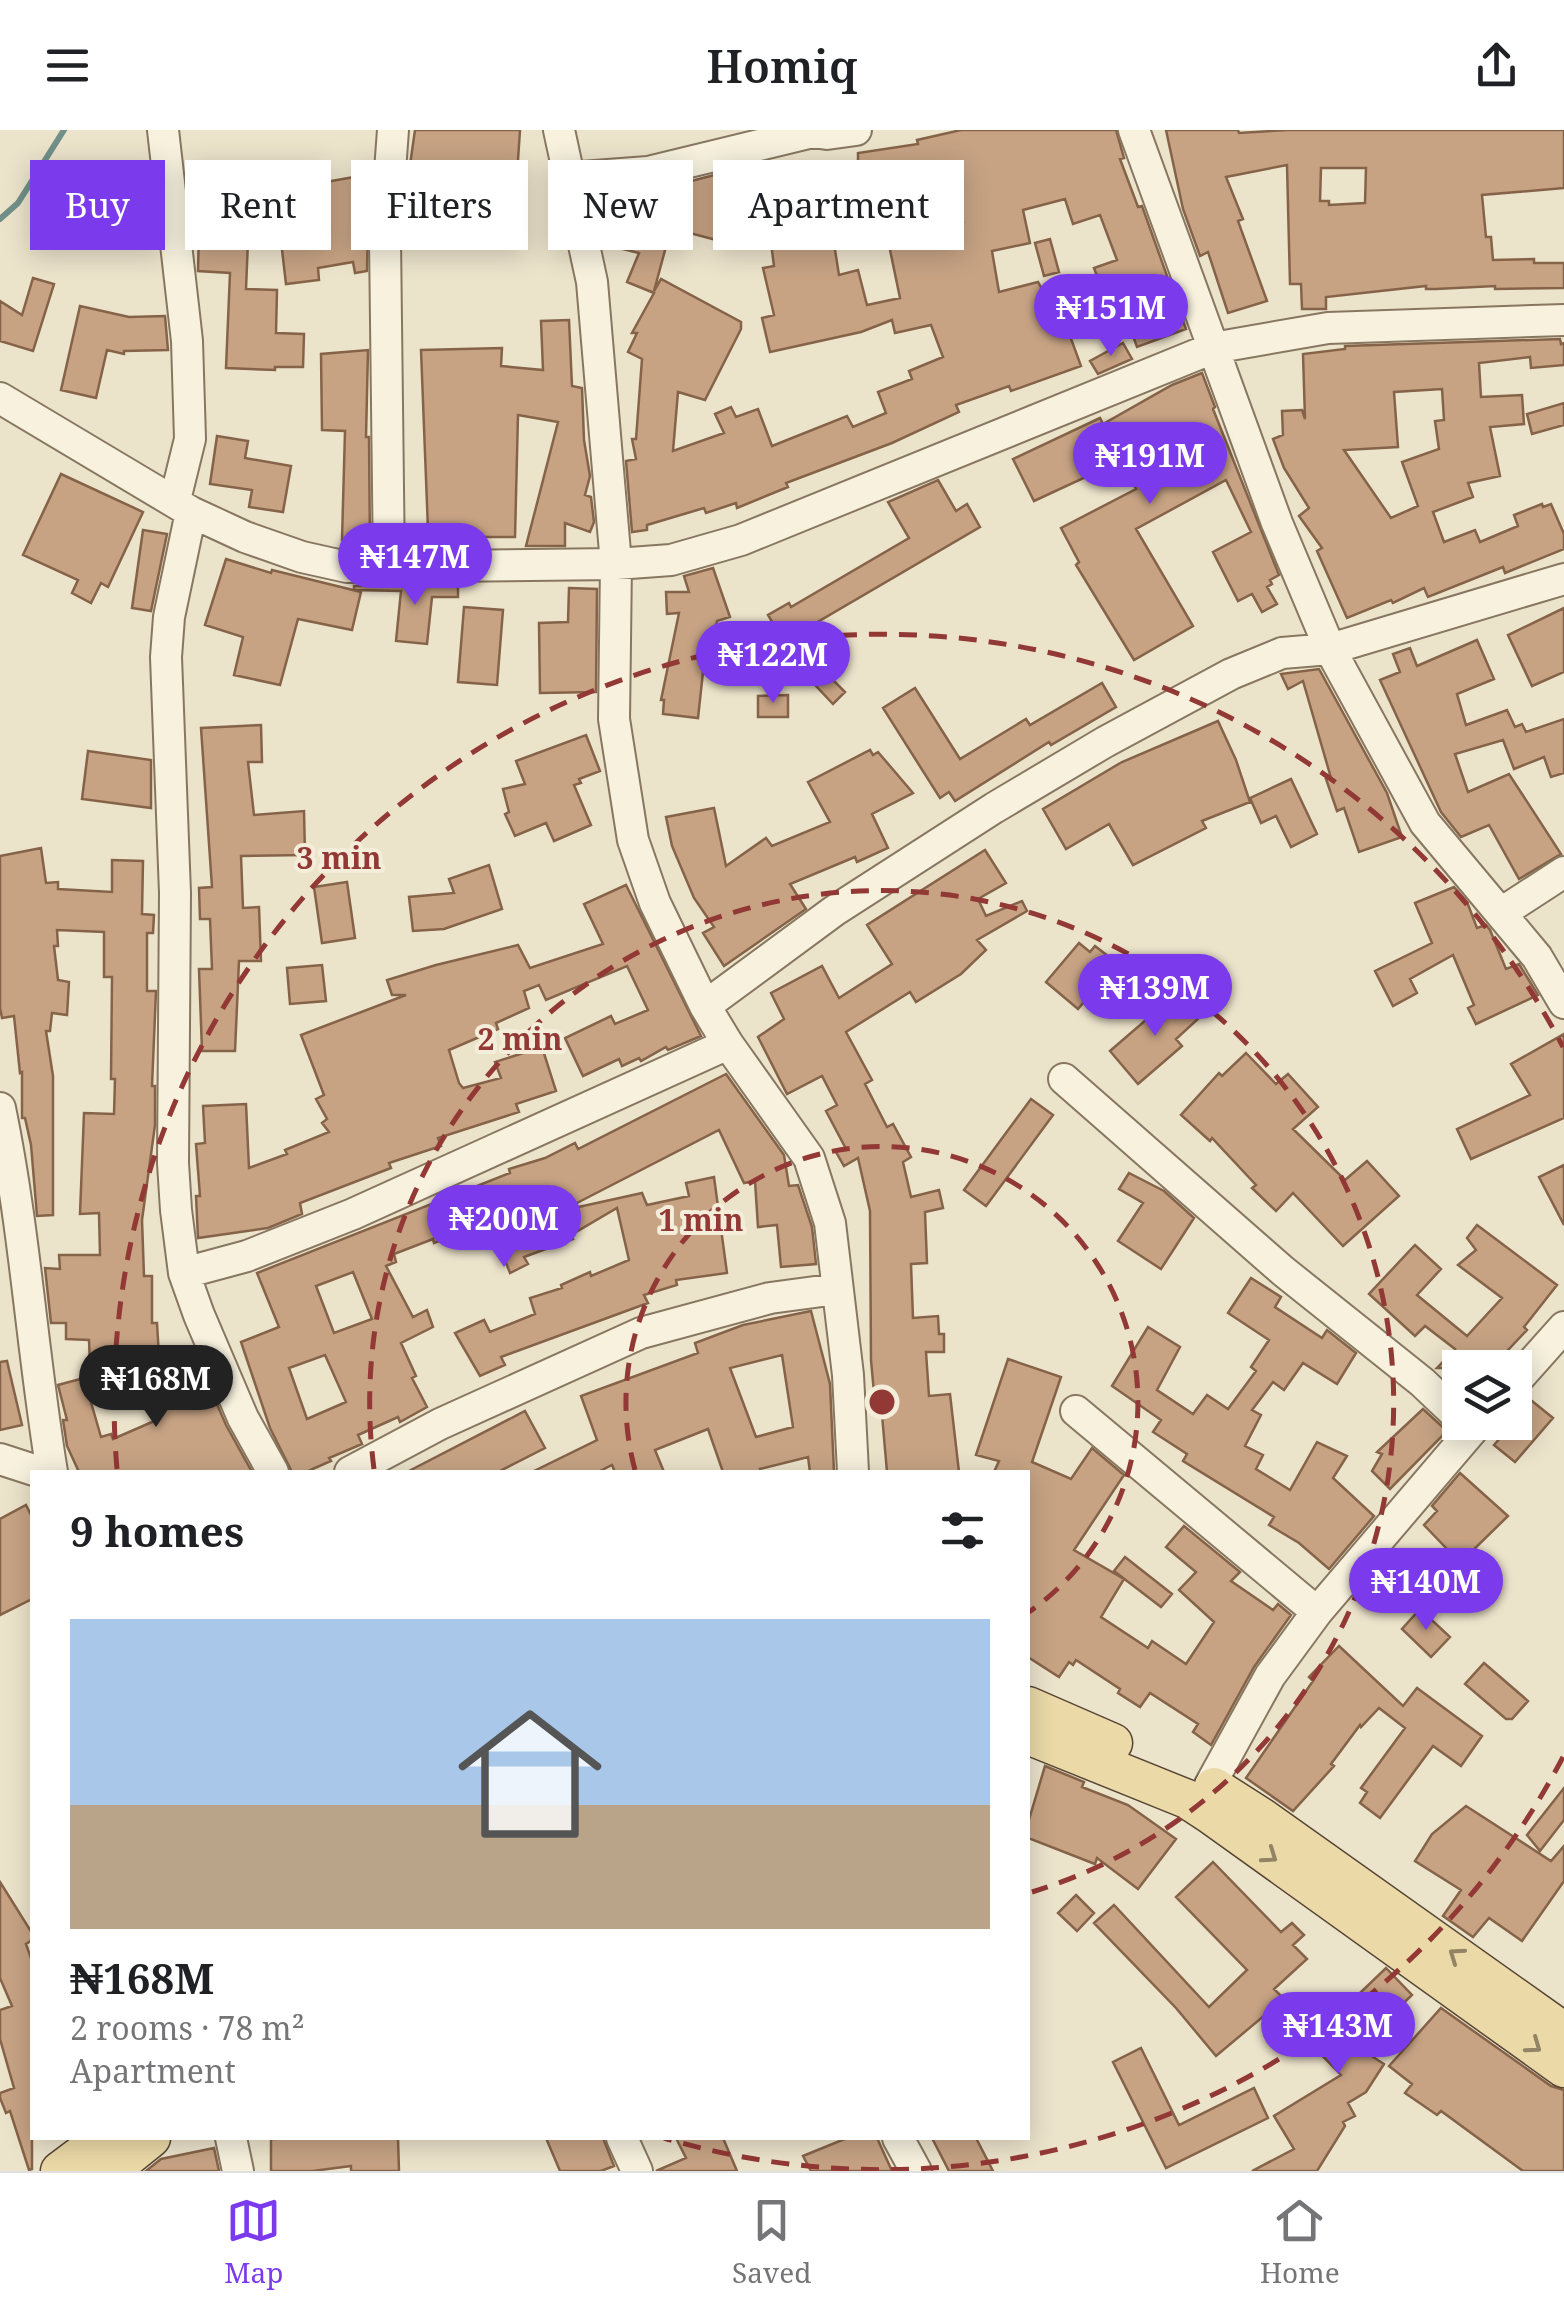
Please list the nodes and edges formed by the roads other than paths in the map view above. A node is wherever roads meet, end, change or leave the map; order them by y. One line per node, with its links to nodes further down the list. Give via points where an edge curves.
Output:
1 (162, 130): 13 (street, via 188,342)
2 (392, 130): 15 (street, via 385,238)
3 (559, 130): 7 (street)
4 (856, 130): 6 (street)
5 (1134, 130): 11 (street)
6 (812, 131): 8 (street)
7 (565, 160)
8 (693, 161)
9 (585, 250): 14 (street)
10 (1564, 320): 11 (street, via 1328,328)
11 (1214, 348): 14 (street, via 740,540 671,560); 17 (street)
12 (5, 410): 13 (street)
13 (183, 506): 15 (street, via 302,557); 25 (street, via 166,657 175,894 173,1163)
14 (616, 564): 15 (street); 21 (street, via 615,708 633,840)
15 (389, 568)
16 (1564, 578): 17 (street)
17 (1330, 648): 19 (street, via 1425,823); 21 (street, via 1282,653 1231,674 1104,742 828,916)
18 (1564, 872): 19 (street)
19 (1501, 913): 20 (street)
20 (1564, 1003)
21 (705, 1006): 22 (street)
22 (728, 1044): 25 (street, via 353,1214); 26 (street, via 809,1158 830,1223)
23 (1064, 1079): 29 (street)
24 (0, 1108): 34 (street, via 17,1188)
25 (184, 1273): 35 (street, via 243,1418)
26 (837, 1288): 36 (street, via 770,1298 641,1333); 37 (street)
27 (1564, 1327): 28 (street)
28 (1532, 1363)
29 (1442, 1399)
30 (1076, 1411): 38 (street)
31 (1455, 1440): 38 (street)
32 (0, 1459): 33 (street)
33 (34, 1470)
34 (52, 1470)
35 (272, 1470)
36 (354, 1470)
37 (853, 1470)
38 (1316, 1612): 41 (street, via 1270,1676)
39 (1030, 1707): 41 (main road)
40 (1030, 1737): 43 (main road, one-way to 43, via 1210,1814)
41 (1210, 1784): 42 (main road, one-way to 41)
42 (1564, 2032)
43 (1564, 2068)
44 (101, 2140): 49 (main road)
45 (149, 2140): 50 (main road)
46 (231, 2140): 51 (street)
47 (623, 2140): 52 (street)
48 (899, 2140): 53 (street)
49 (60, 2171)
50 (110, 2171)
51 (238, 2171)
52 (637, 2171)
53 (916, 2171)

